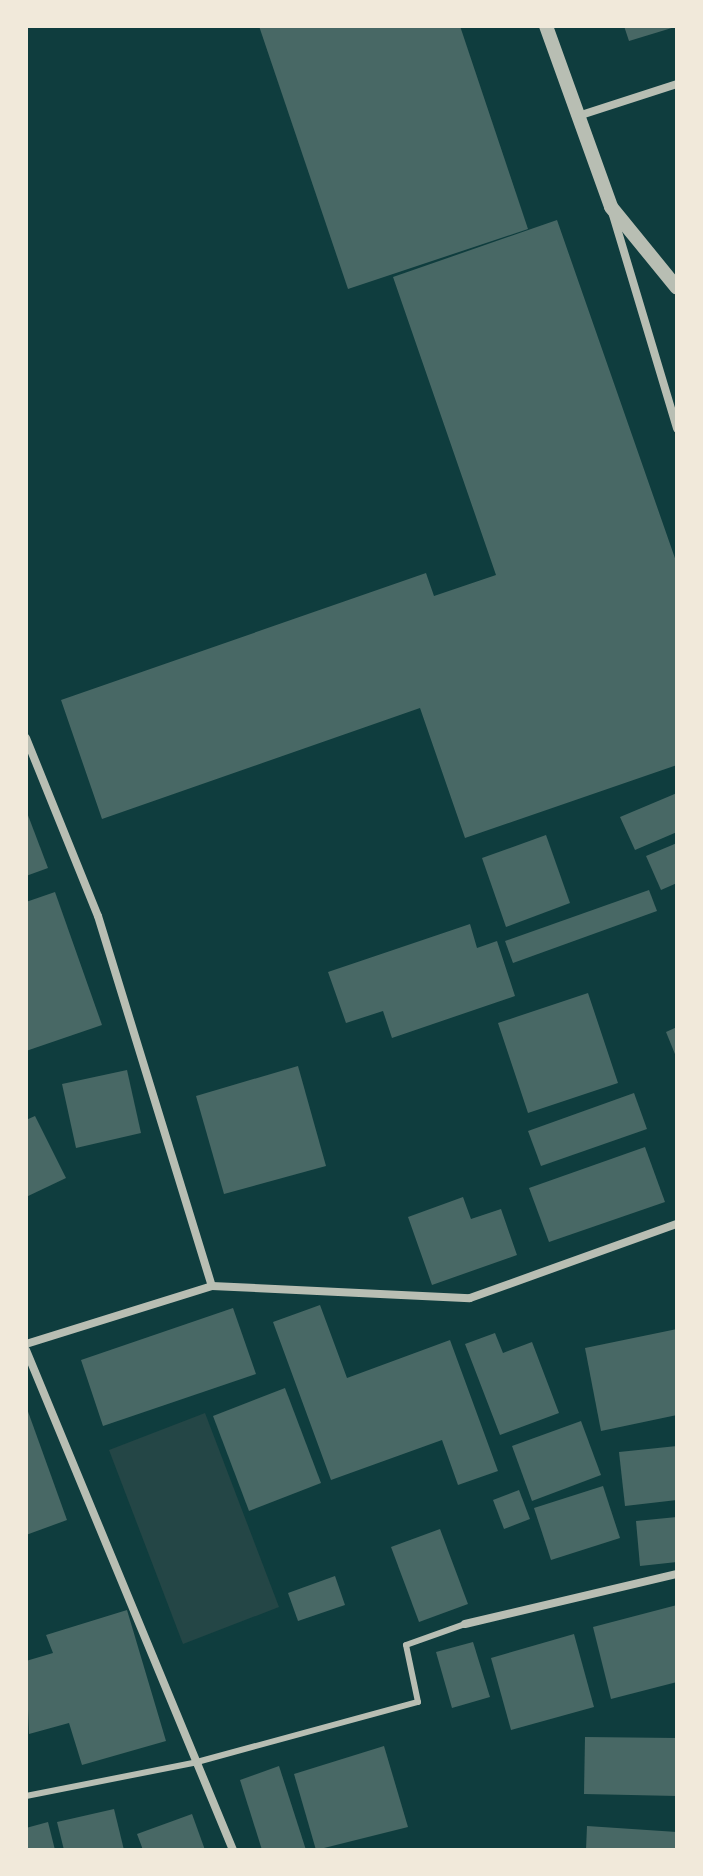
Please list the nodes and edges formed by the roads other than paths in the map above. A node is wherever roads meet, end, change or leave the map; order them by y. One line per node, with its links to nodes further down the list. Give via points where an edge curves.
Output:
1 (546, 26): 3 (street)
2 (677, 84): 3 (street)
3 (578, 116): 4 (street)
4 (611, 207): 5 (street); 6 (street)
5 (677, 288)
6 (677, 429)
7 (26, 738): 9 (street, via 98,916)
8 (677, 1224): 9 (street, via 470,1298)
9 (212, 1286): 10 (street)
10 (26, 1344)
11 (26, 1350): 14 (street)
12 (677, 1574): 13 (street)
13 (465, 1624): 14 (lane, via 406,1645 418,1702)
14 (197, 1762): 15 (lane); 16 (street)
15 (26, 1796)
16 (233, 1850)

